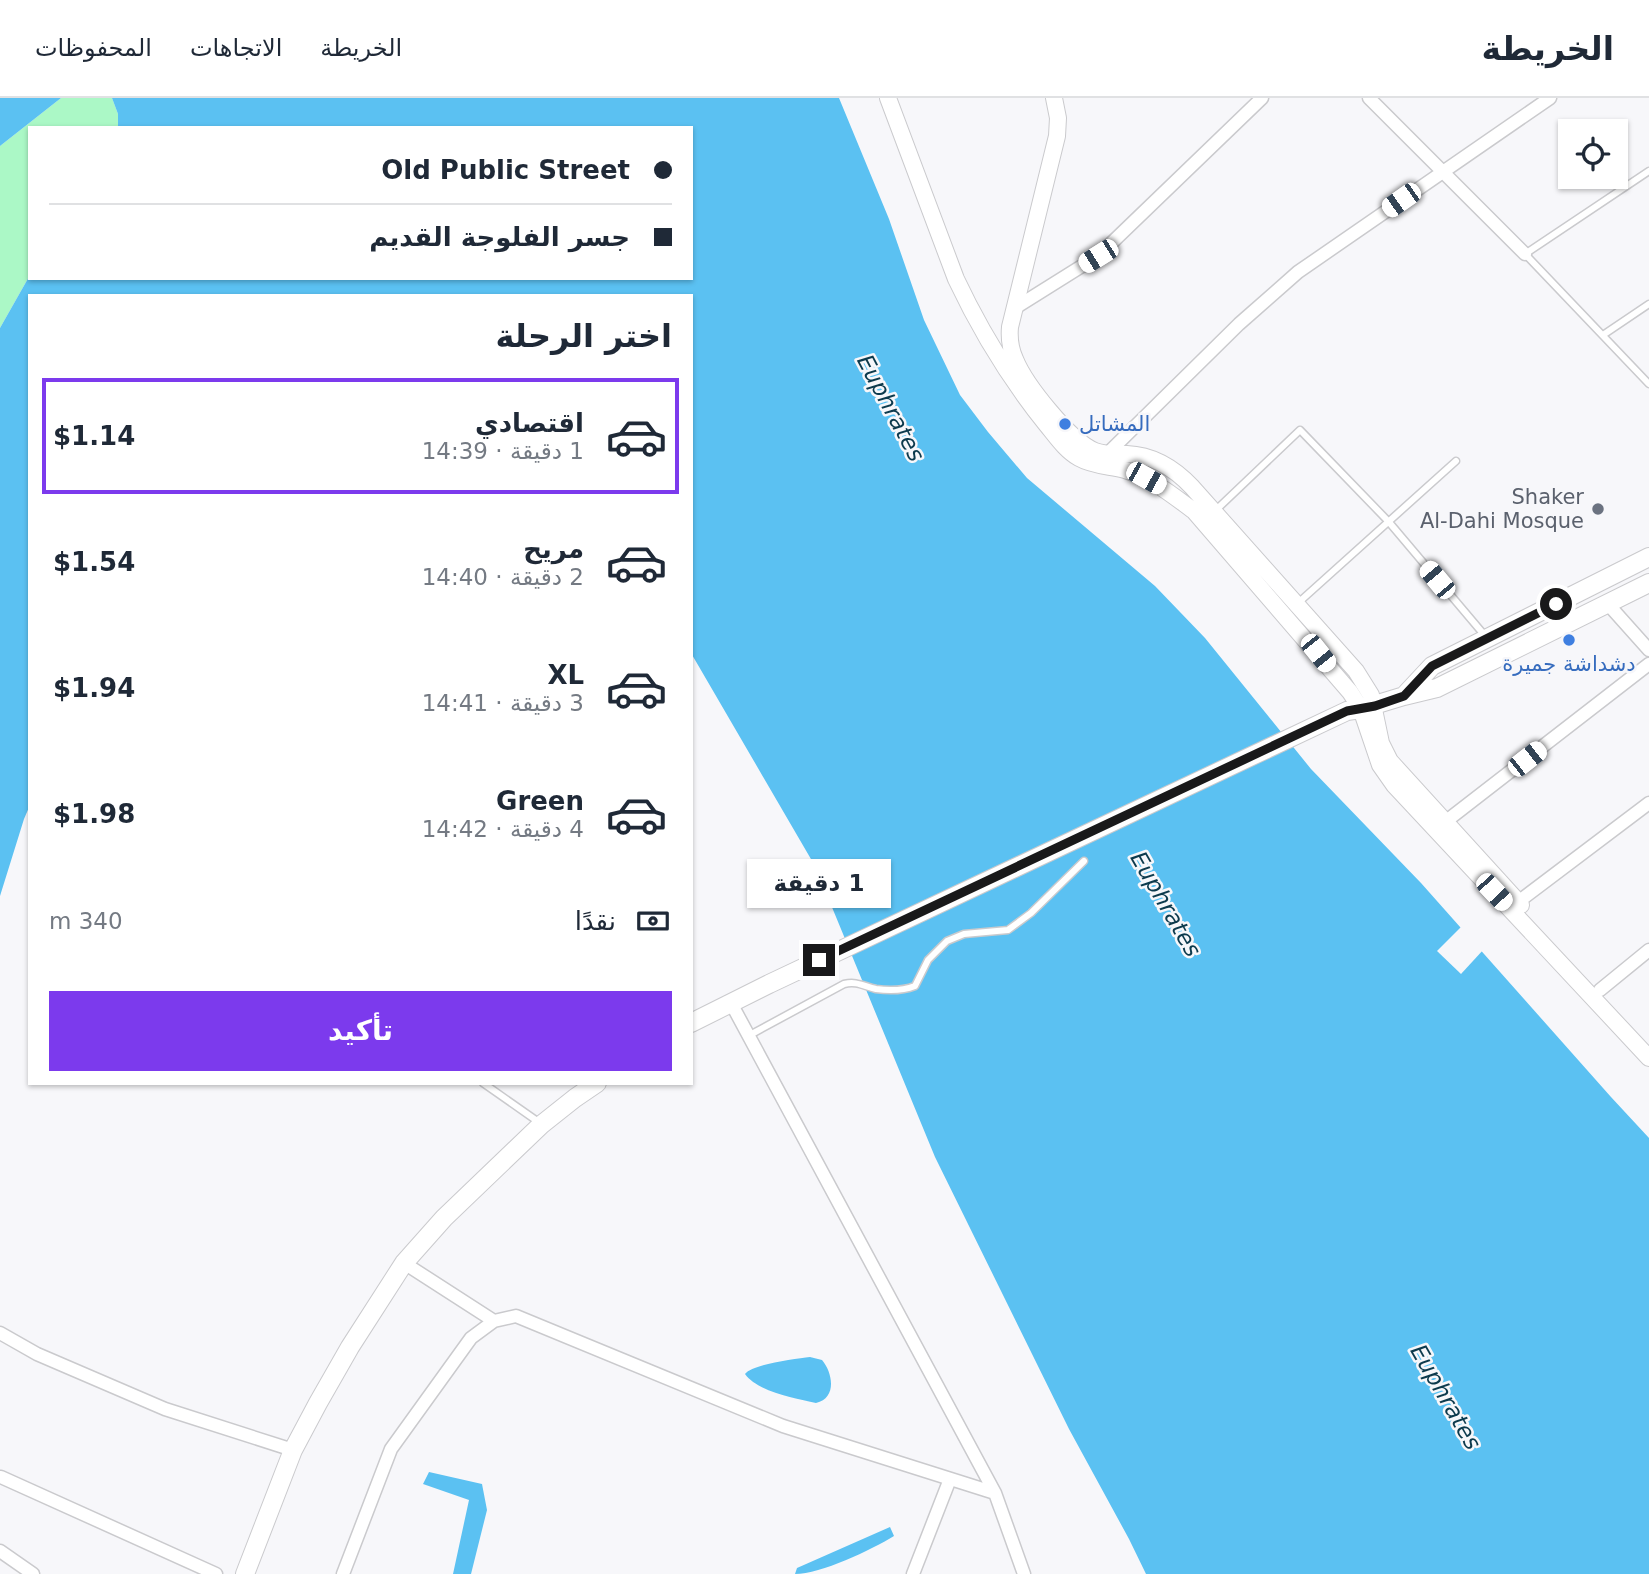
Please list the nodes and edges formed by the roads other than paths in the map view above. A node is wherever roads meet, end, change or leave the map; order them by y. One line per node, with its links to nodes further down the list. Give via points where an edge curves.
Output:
1 (888, 98): 11 (street)
2 (1054, 98): 10 (street, via 1057,136)
3 (1262, 98): 10 (street, via 1098,256)
4 (1369, 98): 7 (street)
5 (1550, 98): 7 (street)
6 (1649, 171): 8 (lane)
7 (1442, 172): 8 (street); 14 (street, via 1298,272)
8 (1525, 254): 12 (lane)
9 (1649, 304): 12 (lane)
10 (1013, 313): 11 (street, via 996,326); 14 (street, via 1010,337 1014,357 1034,390 1051,413)
11 (979, 326): 14 (street, via 1062,444 1079,458)
12 (1603, 335): 13 (lane)
13 (1649, 384)
14 (1102, 459): 16 (street, via 1140,456 1168,467); 26 (street, via 1146,478 1194,511)
15 (1456, 460): 17 (lane)
16 (1214, 511): 17 (lane, via 1300,430); 21 (street)
17 (1388, 521): 21 (lane); 22 (lane)
18 (1649, 558): 22 (main road)
19 (1649, 583): 20 (main road)
20 (1607, 603): 23 (street); 25 (main road, via 1437,688)
21 (1297, 604): 26 (street, via 1368,689)
22 (1487, 638): 25 (main road, via 1432,666)
23 (1649, 650)
24 (1649, 664): 28 (street)
25 (1404, 696): 26 (main road)
26 (1361, 709): 28 (street, via 1390,761); 33 (main road); 37 (street, via 1375,754 1394,785)
27 (1649, 803): 30 (street)
28 (1445, 822): 30 (street)
29 (1084, 861): 35 (lane, via 1008,930 964,934 947,941 928,960 915,986 902,991 844,984)
30 (1518, 902): 32 (street)
31 (1649, 950): 32 (street)
32 (1600, 990): 36 (street)
33 (731, 1003): 34 (main road); 35 (street)
34 (693, 1023)
35 (748, 1036): 47 (street)
36 (1649, 1042)
37 (1649, 1058)
38 (486, 1085): 40 (lane)
39 (594, 1085): 40 (main road)
40 (541, 1125): 41 (main road)
41 (404, 1263): 42 (street); 44 (main road, via 350,1347)
42 (494, 1321): 46 (street, via 516,1316 783,1426); 52 (street, via 471,1338 391,1449)
43 (0, 1333): 44 (street, via 37,1354 165,1409)
44 (293, 1450): 51 (main road)
45 (1, 1476): 50 (street)
46 (950, 1479): 47 (street); 53 (street)
47 (995, 1493): 54 (street)
48 (0, 1551): 49 (street)
49 (33, 1574)
50 (216, 1574)
51 (245, 1574)
52 (343, 1574)
53 (913, 1574)
54 (1024, 1574)

